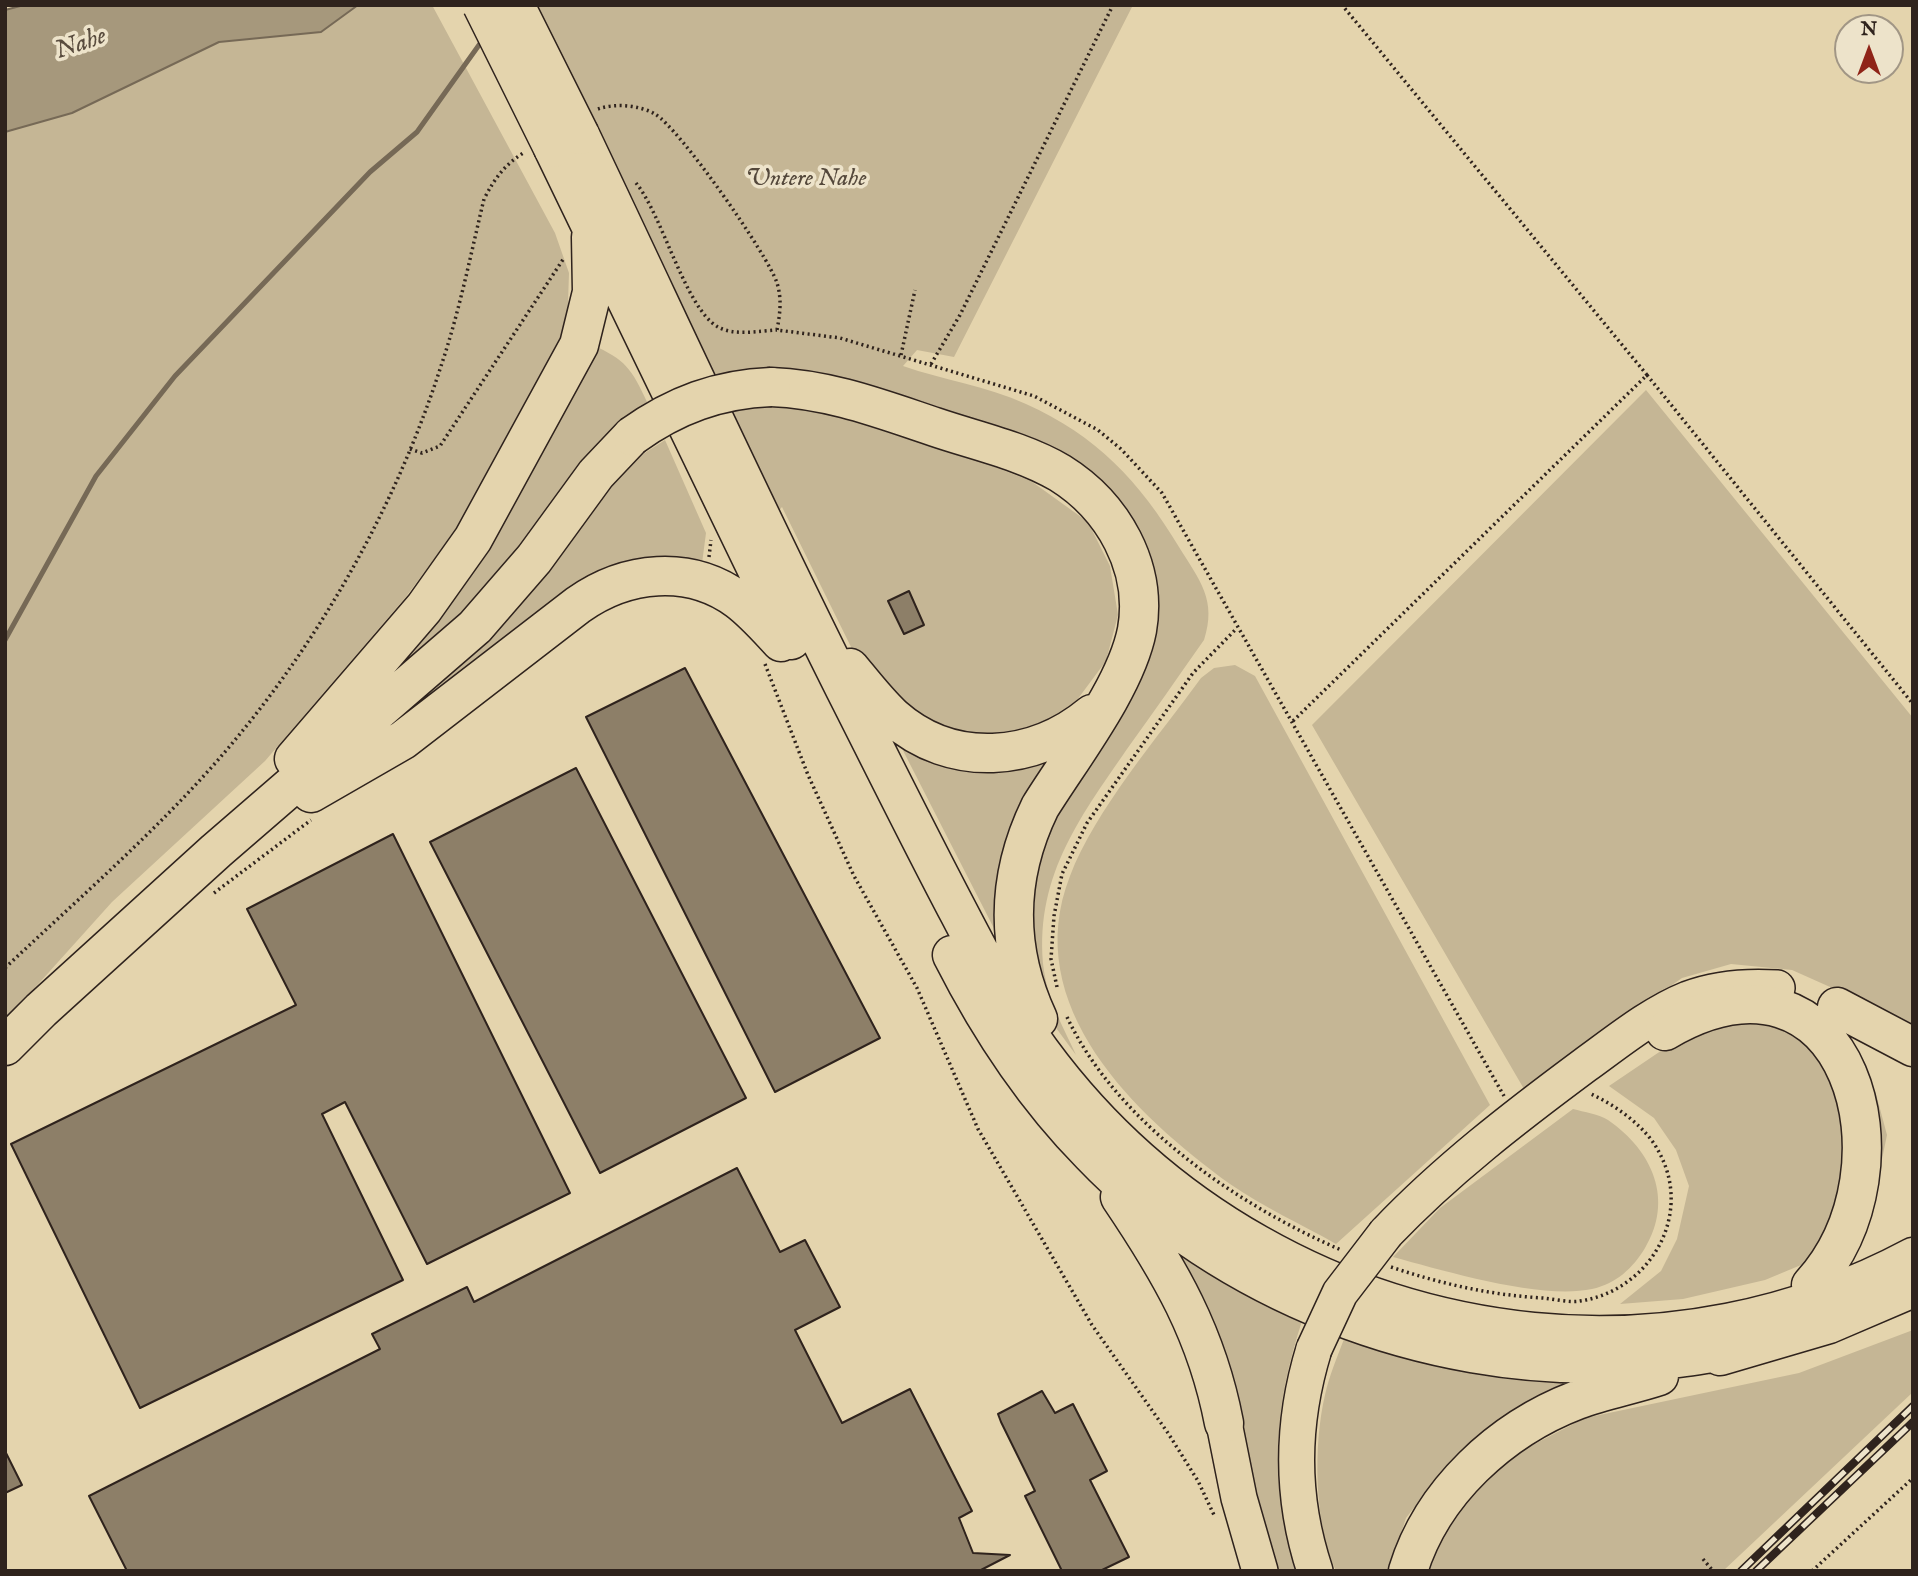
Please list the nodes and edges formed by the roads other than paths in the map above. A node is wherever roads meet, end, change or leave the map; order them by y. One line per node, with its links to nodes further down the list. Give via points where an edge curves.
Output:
1 (482, 5): 3 (highway, bridge)
2 (515, 5): 3 (highway, bridge)
3 (564, 136): 4 (highway); 5 (highway)
4 (580, 235): 6 (highway); 8 (highway, via 592,292 583,335 473,539 424,608)
5 (810, 618): 7 (highway, via 895,718 925,738 960,751 999,754 1059,737 1093,713); 14 (highway, via 997,985)
6 (804, 666): 8 (highway, via 750,609 722,590 675,576 625,580 578,605 404,740); 15 (highway, via 976,1002 1046,1105)
7 (1119, 680): 8 (highway, bridge, via 1137,628 1136,574 1122,539 1088,495 1059,473 1026,458 840,396 748,388 702,398 665,414 632,436 596,474 534,559 475,627); 14 (highway, via 1040,807 1022,850 1013,898 1020,974)
8 (216, 851): 11 (highway)
9 (1777, 988): 12 (highway, via 1833,1004); 16 (main road, via 1721,990 1672,1007 1516,1116)
10 (1665, 1031): 13 (highway, via 1699,1014 1735,1005 1798,1010 1853,1038); 16 (main road)
11 (5, 1046)
12 (1913, 1046)
13 (1887, 1081)
14 (1069, 1088): 20 (highway, via 1129,1152 1197,1207 1291,1263 1392,1304 1474,1324 1555,1334)
15 (1091, 1155): 20 (highway, via 1152,1209 1218,1256 1314,1306 1405,1338 1488,1356 1573,1363 1657,1361); 21 (highway, via 1172,1276 1191,1313 1212,1368)
16 (1426, 1194): 23 (main road, bridge, via 1388,1250 1340,1293 1314,1349 1299,1409 1295,1471 1301,1523)
17 (1888, 1209): 20 (highway, via 1855,1254)
18 (1913, 1256): 20 (highway)
19 (1913, 1288): 20 (highway, via 1829,1324)
20 (1751, 1332): 24 (highway, via 1576,1400 1525,1426 1482,1458 1449,1494 1422,1535)
21 (1224, 1423): 22 (main road, via 1241,1508)
22 (1260, 1571)
23 (1315, 1571)
24 (1408, 1571)

